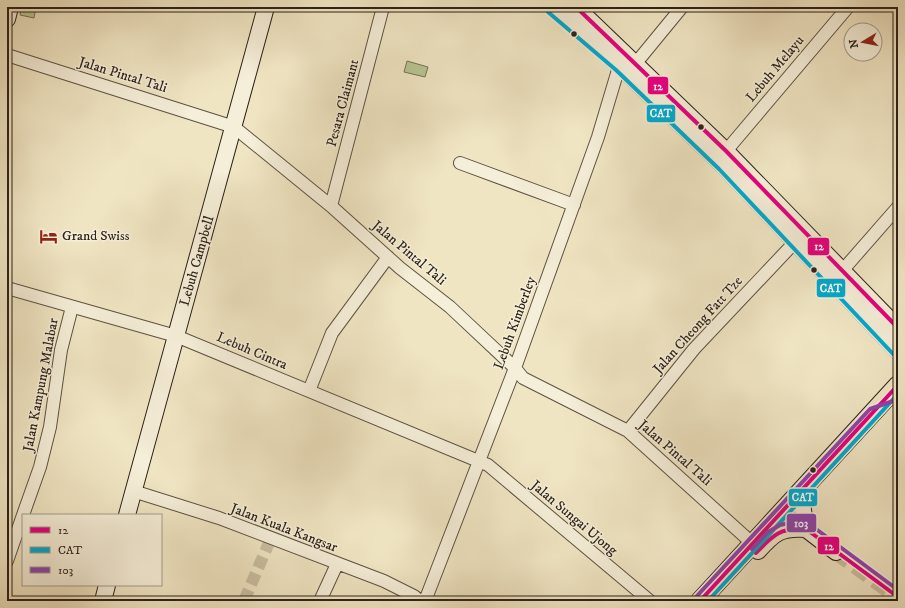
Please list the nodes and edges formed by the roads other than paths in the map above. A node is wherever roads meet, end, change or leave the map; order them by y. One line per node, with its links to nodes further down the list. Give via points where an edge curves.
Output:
1 (10, 7): 8 (main road)
2 (266, 7): 12 (main road, Lebuh Campbell)
3 (383, 7): 16 (street, Pesara Claimant)
4 (552, 7): 10 (main road)
5 (576, 7): 10 (main road)
6 (682, 7): 11 (street)
7 (848, 7): 13 (street, Lebuh Melayu)
8 (7, 19)
9 (7, 55): 12 (street, Jalan Pintal Tali)
10 (621, 59): 11 (main road); 15 (street, Lebuh Kimberley, via 598,137); 18 (main road)
11 (636, 63): 13 (main road)
12 (234, 127): 16 (street, Jalan Pintal Tali); 24 (main road, Lebuh Campbell)
13 (726, 151): 20 (main road)
14 (460, 163): 15 (street)
15 (574, 205): 26 (street, Lebuh Kimberley)
16 (331, 206): 19 (street, Jalan Pintal Tali)
17 (898, 207): 20 (street)
18 (796, 242): 25 (main road); 31 (street, Jalan Cheong Fatt Tze, via 694,349)
19 (388, 257): 26 (street, Jalan Pintal Tali, via 450,307); 28 (street, via 332,333)
20 (842, 271): 23 (main road)
21 (7, 288): 22 (street, Lebuh Cintra)
22 (72, 307): 24 (street, Lebuh Cintra); 35 (street, Jalan Kampung Malabar, via 61,350 50,427 40,467)
23 (898, 328)
24 (176, 336): 28 (street, Lebuh Cintra); 34 (main road, Lebuh Campbell)
25 (898, 351)
26 (515, 368): 31 (street, Jalan Pintal Tali, via 523,378); 32 (street, Lebuh Kimberley)
27 (897, 385): 30 (main road)
28 (309, 391): 32 (street, Lebuh Cintra)
29 (898, 406): 30 (main road)
30 (874, 413): 33 (main road)
31 (628, 431): 39 (street, Jalan Pintal Tali)
32 (478, 461): 47 (street, Lebuh Kimberley); 48 (street, Jalan Sungai Ujong, via 492,468)
33 (807, 484): 38 (main road, via 802,504); 39 (main road)
34 (133, 491): 36 (main road, Lebuh Campbell); 42 (street, Jalan Kuala Kangsar, via 219,518)
35 (23, 514)
36 (127, 514)
37 (22, 518): 41 (street, Jalan Kampung Malabar)
38 (806, 529): 40 (main road); 50 (main road, via 794,528 772,535)
39 (752, 543): 49 (main road)
40 (836, 552)
41 (7, 561)
42 (337, 564): 45 (street); 46 (street, Jalan Kuala Kangsar, via 384,581)
43 (107, 586): 44 (main road)
44 (103, 601)
45 (320, 601)
46 (420, 601)
47 (425, 601)
48 (650, 601)
49 (700, 601)
50 (712, 601)

